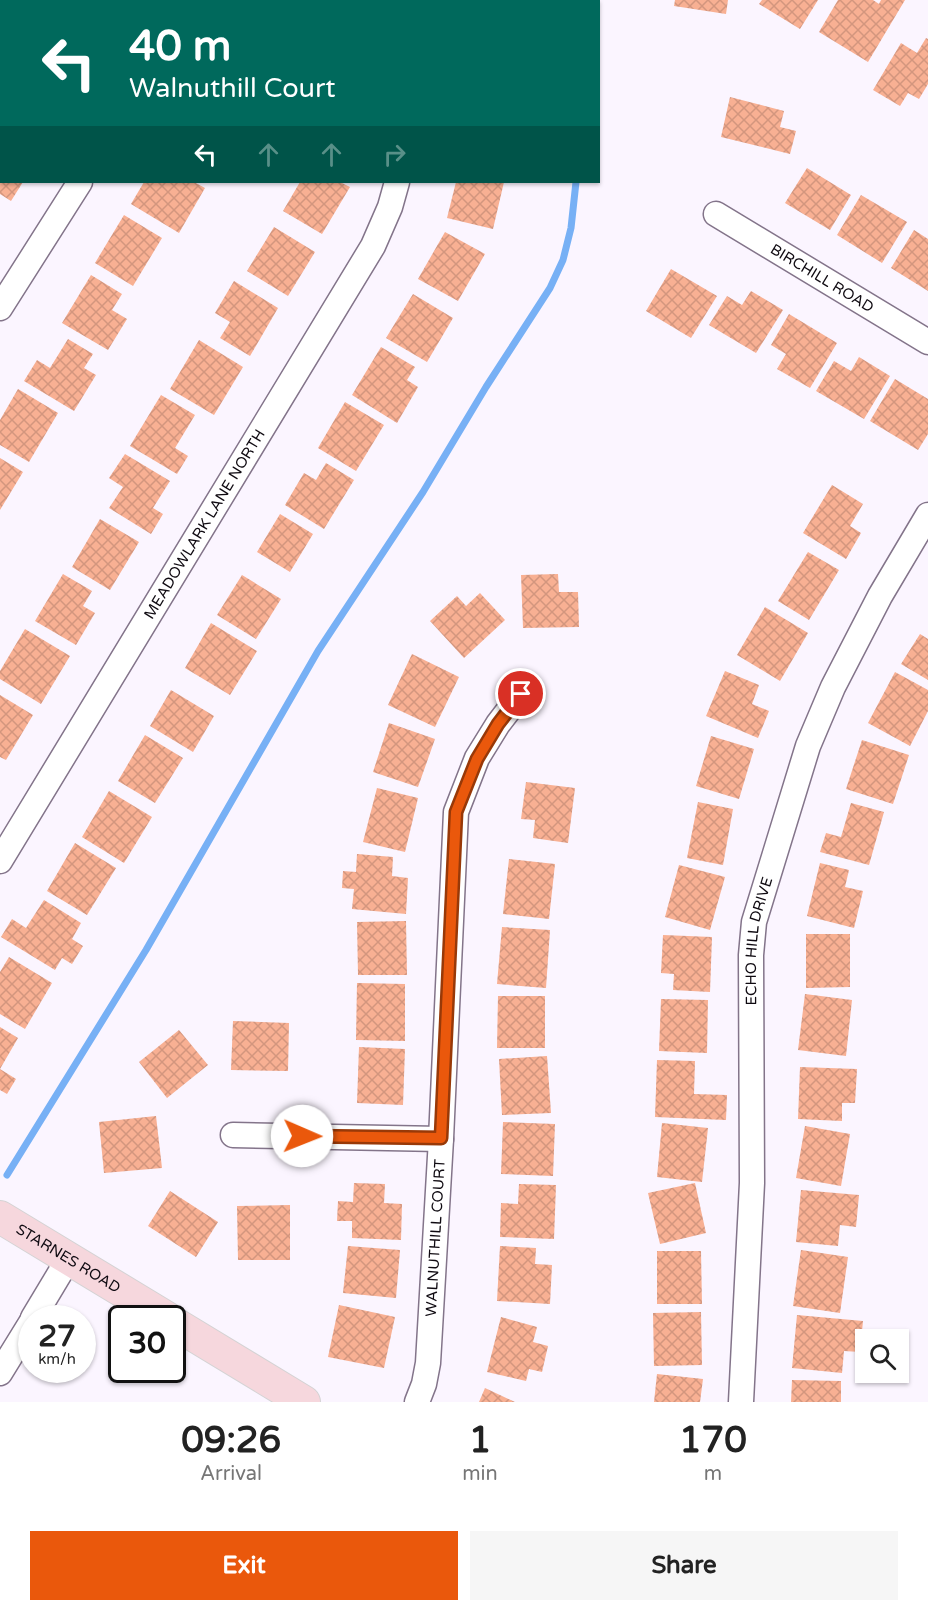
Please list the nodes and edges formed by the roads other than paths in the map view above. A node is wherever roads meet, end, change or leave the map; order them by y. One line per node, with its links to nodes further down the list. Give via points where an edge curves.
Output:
1 (79, 183): 4 (street)
2 (397, 183): 8 (street, MEADOWLARK LANE NORTH, via 373,246)
3 (716, 214): 5 (street, BIRCHILL ROAD)
4 (0, 308)
5 (928, 342)
6 (928, 515): 20 (street, ECHO HILL DRIVE, via 833,687 808,746 754,922 752,1184)
7 (521, 694): 10 (street, WALNUTHILL COURT, via 477,759 456,812)
8 (0, 861)
9 (233, 1135): 10 (street)
10 (441, 1138): 19 (street, WALNUTHILL COURT, via 428,1363)
11 (0, 1217): 12 (main road, STARNES ROAD)
12 (69, 1258): 13 (street); 14 (main road, STARNES ROAD)
13 (41, 1305)
14 (146, 1305)
15 (186, 1330): 18 (main road)
16 (18, 1343): 17 (street)
17 (0, 1373)
18 (304, 1402)
19 (417, 1402)
20 (741, 1402)

